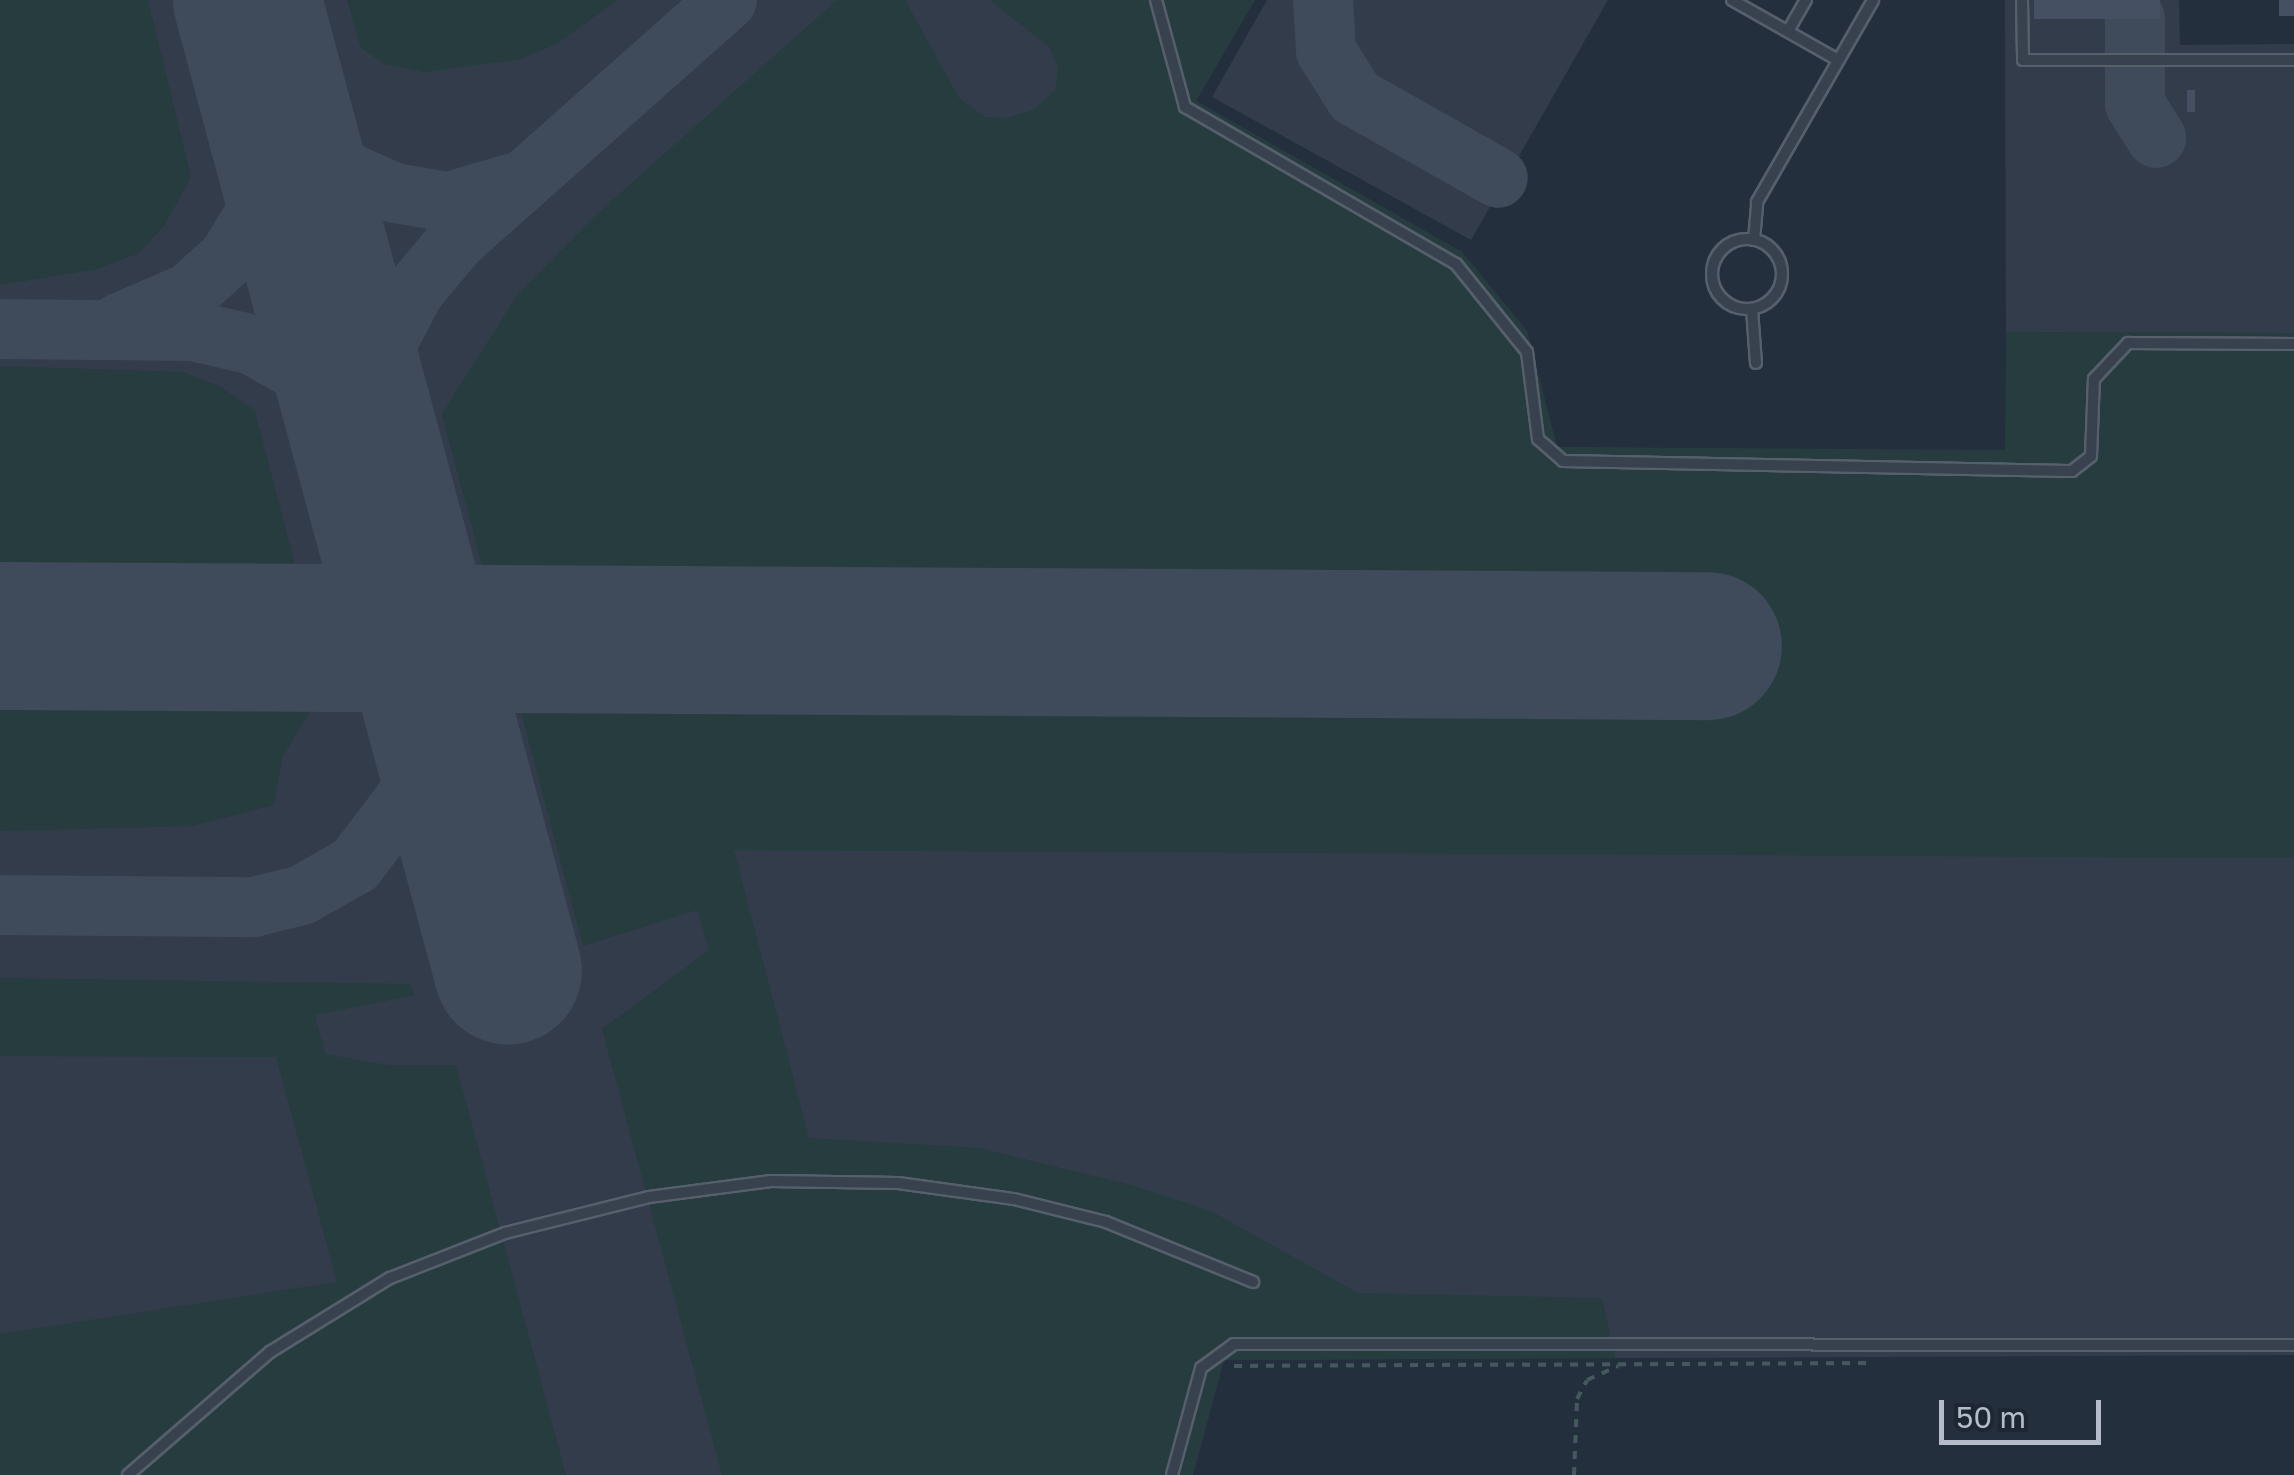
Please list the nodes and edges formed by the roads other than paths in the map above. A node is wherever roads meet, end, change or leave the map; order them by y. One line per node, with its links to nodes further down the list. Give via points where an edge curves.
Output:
1 (1156, 0): 11 (lane, via 1185,107 1456,264 1527,352 1538,440 1563,461 2072,470 2091,456 2094,379 2128,343)
2 (1732, 0): 6 (lane)
3 (1806, 0): 6 (lane)
4 (1873, 0): 7 (lane)
5 (2022, 0): 8 (lane, via 2023,60)
6 (1788, 31): 7 (lane)
7 (1838, 60): 9 (lane, via 1758,202)
8 (2294, 60)
9 (1754, 240): 10 (lane, via 1777,256 1782,278 1772,299); 10 (lane, via 1726,246 1712,276 1720,297)
10 (1752, 309): 12 (lane)
11 (2294, 344)
12 (1756, 363)
13 (1253, 1282): 15 (lane, via 1106,1222 994,1196 898,1183 771,1181 649,1197 505,1233 390,1278 270,1352)
14 (2294, 1345): 16 (lane, via 1234,1344 1201,1368)
15 (128, 1475)
16 (1172, 1475)

